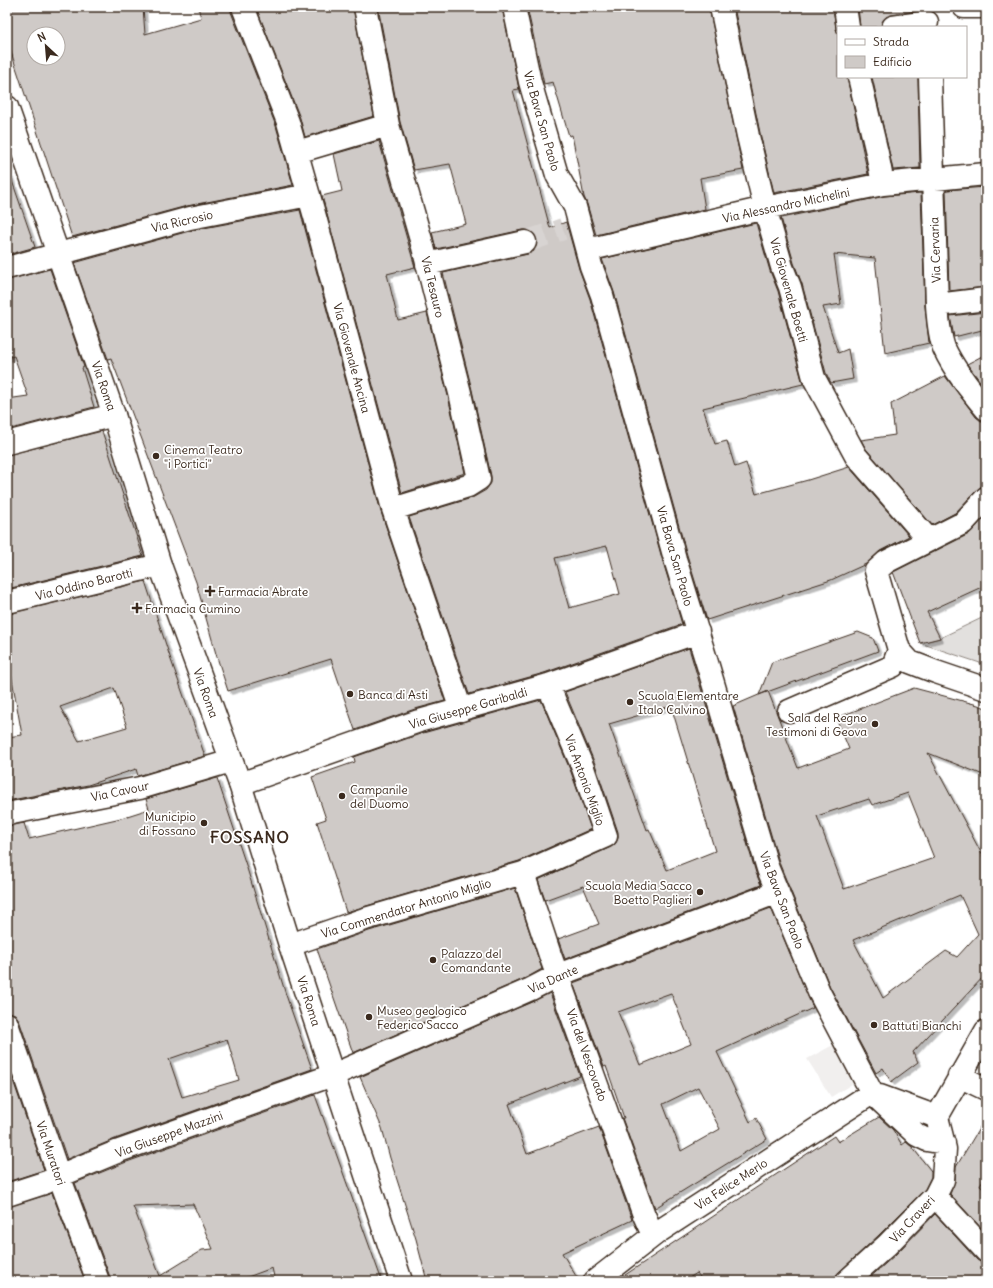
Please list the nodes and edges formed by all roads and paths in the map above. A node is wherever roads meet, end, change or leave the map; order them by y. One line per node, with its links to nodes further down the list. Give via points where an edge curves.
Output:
1 (243, 7): 15 (street, Via Giovenale Ancina, via 288,122)
2 (365, 7): 14 (street, Via Tesauro)
3 (514, 7): 22 (street, Via Bava San Paolo, via 530,82 557,175 575,208 571,225)
4 (721, 7): 20 (street, Via Giovenale Boetti)
5 (845, 7): 9 (street)
6 (964, 7): 7 (street)
7 (986, 7)
8 (927, 19): 10 (street)
9 (848, 26)
10 (897, 26)
11 (859, 78): 18 (street)
12 (930, 78): 17 (street, Via Cervaria)
13 (8, 114): 23 (street, Via Roma)
14 (388, 125): 15 (street); 24 (street, Via Tesauro)
15 (297, 152): 19 (street, Via Giovenale Ancina)
16 (986, 174): 17 (street, Via Alessandro Michelini)
17 (932, 179): 18 (street, Via Alessandro Michelini); 27 (street, Via Cervaria)
18 (883, 184): 20 (street, Via Alessandro Michelini)
19 (309, 195): 23 (street, Via Ricrosio, via 190,218); 32 (street, Via Giovenale Ancina)
20 (765, 208): 22 (street, Via Alessandro Michelini); 33 (street, Via Giovenale Boetti, via 790,287 814,378 856,456)
21 (524, 242): 24 (street)
22 (587, 250): 36 (street, Via Bava San Paolo)
23 (58, 254): 25 (street, Via Ricrosio); 29 (street, Via Roma)
24 (427, 264): 32 (street, Via Tesauro, via 479,479 468,486)
25 (7, 268)
26 (986, 299): 27 (street)
27 (937, 306): 28 (street, Via Cervaria, via 944,348 964,382)
28 (986, 410)
29 (114, 415): 30 (street); 34 (street, Via Roma)
30 (7, 442)
31 (986, 498): 33 (street, via 963,523)
32 (393, 509): 40 (street, Via Giovenale Ancina)
33 (929, 540): 37 (street, via 886,562 876,571)
34 (160, 565): 35 (street, Via Oddino Barotti); 42 (street, Via Roma)
35 (7, 602)
36 (698, 632): 38 (street, Via Giuseppe Garibaldi); 46 (street, Via Bava San Paolo, via 768,869)
37 (899, 650): 39 (street, via 910,662); 41 (street, via 893,666)
38 (548, 685): 40 (street, Via Giuseppe Garibaldi); 45 (street, Via Antonio Miglio, via 583,768 606,836)
39 (986, 689)
40 (461, 710): 43 (street, Via Giuseppe Garibaldi, via 419,721)
41 (789, 711)
42 (231, 761): 43 (street, Via Roma); 44 (street, Via Cavour, via 140,788)
43 (240, 784): 47 (street, Via Roma)
44 (7, 814)
45 (522, 873): 47 (street, Via Commendator Antonio Miglio, via 365,919); 48 (street, Via del Vescovado)
46 (778, 892): 48 (street, Via Dante); 54 (street, Via Bava San Paolo, via 819,992)
47 (290, 945): 51 (street, Via Roma)
48 (558, 975): 51 (street, Via Dante); 60 (street, Via del Vescovado)
49 (7, 1024): 57 (street, Via Muratori)
50 (986, 1031): 52 (street)
51 (333, 1075): 57 (street, Via Giuseppe Mazzini, via 119,1151); 63 (street, Via Roma)
52 (959, 1076): 53 (street); 55 (street)
53 (986, 1089)
54 (872, 1093): 55 (street); 56 (street, Via Bava San Paolo, via 917,1135); 60 (street, Via Felice Merlo)
55 (937, 1117): 56 (street, Via Craveri)
56 (944, 1144): 59 (street, Via Craveri, via 943,1180)
57 (59, 1176): 58 (street, Via Giuseppe Mazzini); 62 (street, Via Muratori)
58 (7, 1195)
59 (935, 1196): 61 (street); 65 (street, Via Craveri)
60 (653, 1235): 64 (street, Via Felice Merlo)
61 (986, 1251)
62 (98, 1281)
63 (401, 1281)
64 (595, 1281)
65 (847, 1281)

